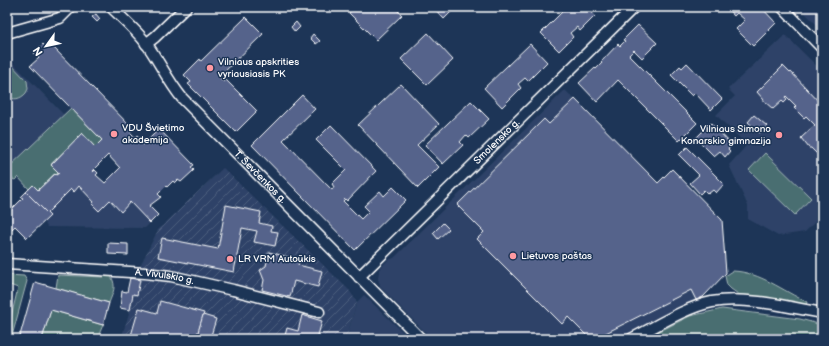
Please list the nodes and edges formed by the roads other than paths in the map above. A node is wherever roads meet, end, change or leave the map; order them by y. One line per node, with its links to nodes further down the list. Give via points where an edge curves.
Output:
1 (71, 7): 6 (street, via 60,18)
2 (110, 7): 7 (street, T. Ševčenkos g.)
3 (186, 7): 7 (street)
4 (634, 7): 10 (street, Smolensko g.)
5 (782, 7): 8 (street)
6 (7, 33)
7 (146, 44): 10 (street, T. Ševčenkos g., via 182,98)
8 (822, 48)
9 (7, 264): 11 (street, A. Vivulskio g., via 171,276)
10 (359, 277): 13 (street, T. Ševčenkos g.)
11 (319, 312)
12 (822, 313): 14 (street, via 735,300 712,302 691,309)
13 (421, 339)
14 (631, 339)

